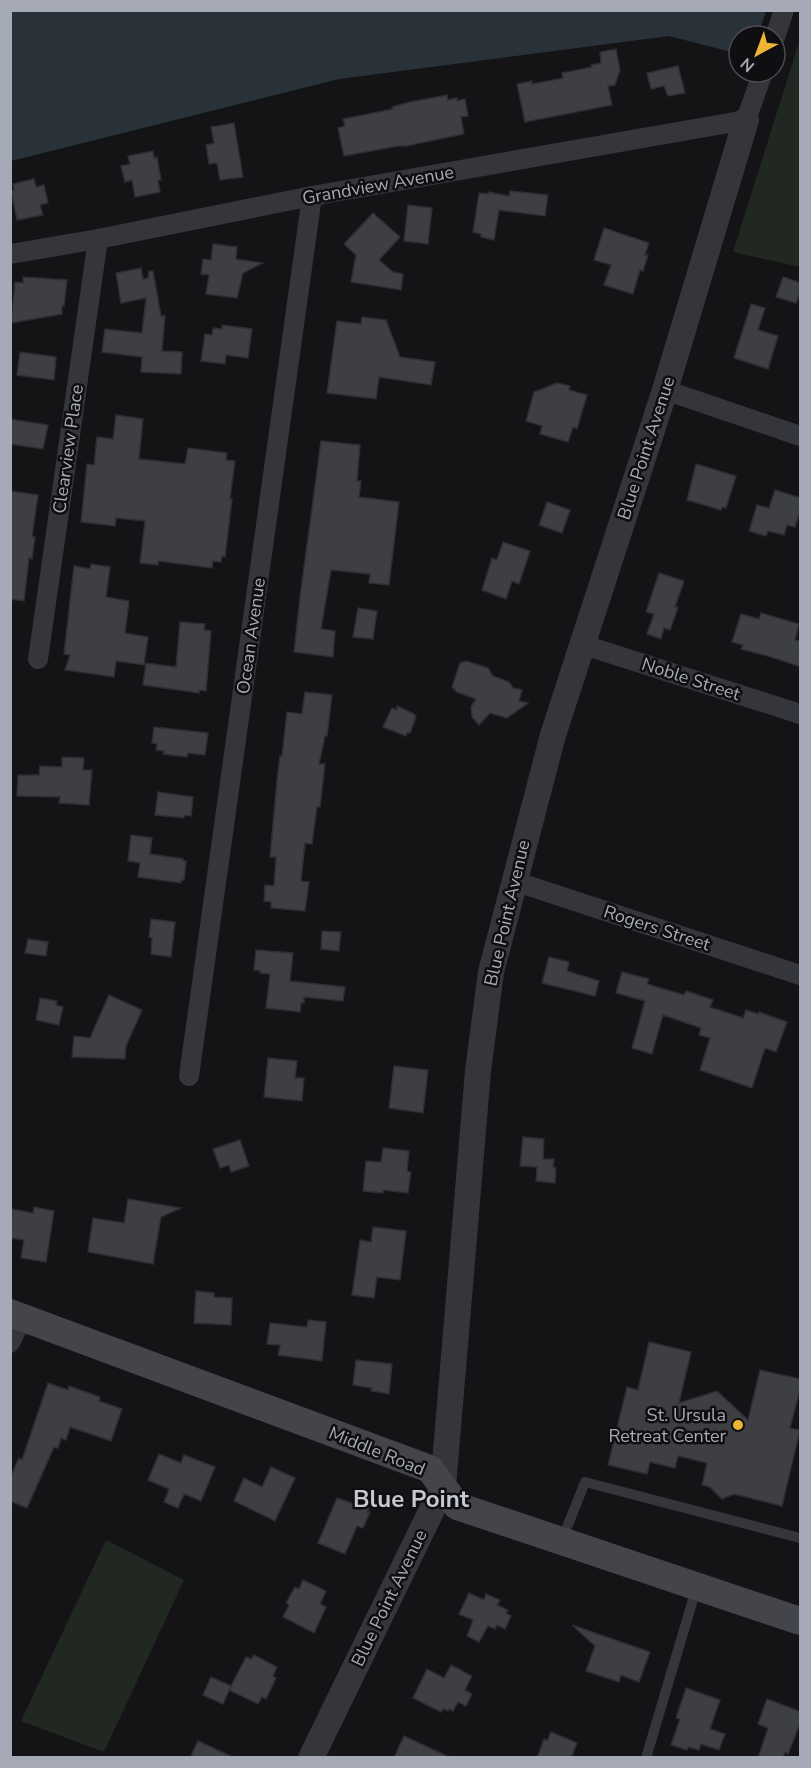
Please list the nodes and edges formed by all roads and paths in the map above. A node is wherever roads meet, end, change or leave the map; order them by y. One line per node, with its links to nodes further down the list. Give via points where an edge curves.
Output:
1 (759, 84): 2 (street, Blue Point Avenue)
2 (746, 120): 3 (street, Grandview Avenue); 6 (street, Blue Point Avenue)
3 (312, 196): 4 (street, Grandview Avenue); 13 (street, Ocean Avenue)
4 (98, 239): 5 (street, Grandview Avenue); 9 (street, Clearview Place)
5 (10, 254)
6 (665, 390): 7 (street); 8 (street, Blue Point Avenue)
7 (801, 436)
8 (582, 644): 10 (street, Noble Street); 11 (street, Blue Point Avenue)
9 (38, 659)
10 (801, 714)
11 (514, 881): 12 (street, Rogers Street); 15 (street, Blue Point Avenue, via 491,972 478,1071)
12 (801, 975)
13 (189, 1076)
14 (14, 1325): 15 (main road, Middle Road, via 430,1469)
15 (443, 1487): 17 (main road, Middle Road, via 457,1506); 20 (street, Blue Point Avenue)
16 (801, 1538): 17 (lane, via 585,1482)
17 (562, 1541): 18 (main road, Middle Road)
18 (697, 1586): 19 (main road, Middle Road); 21 (lane)
19 (801, 1621)
20 (311, 1758)
21 (646, 1758)

